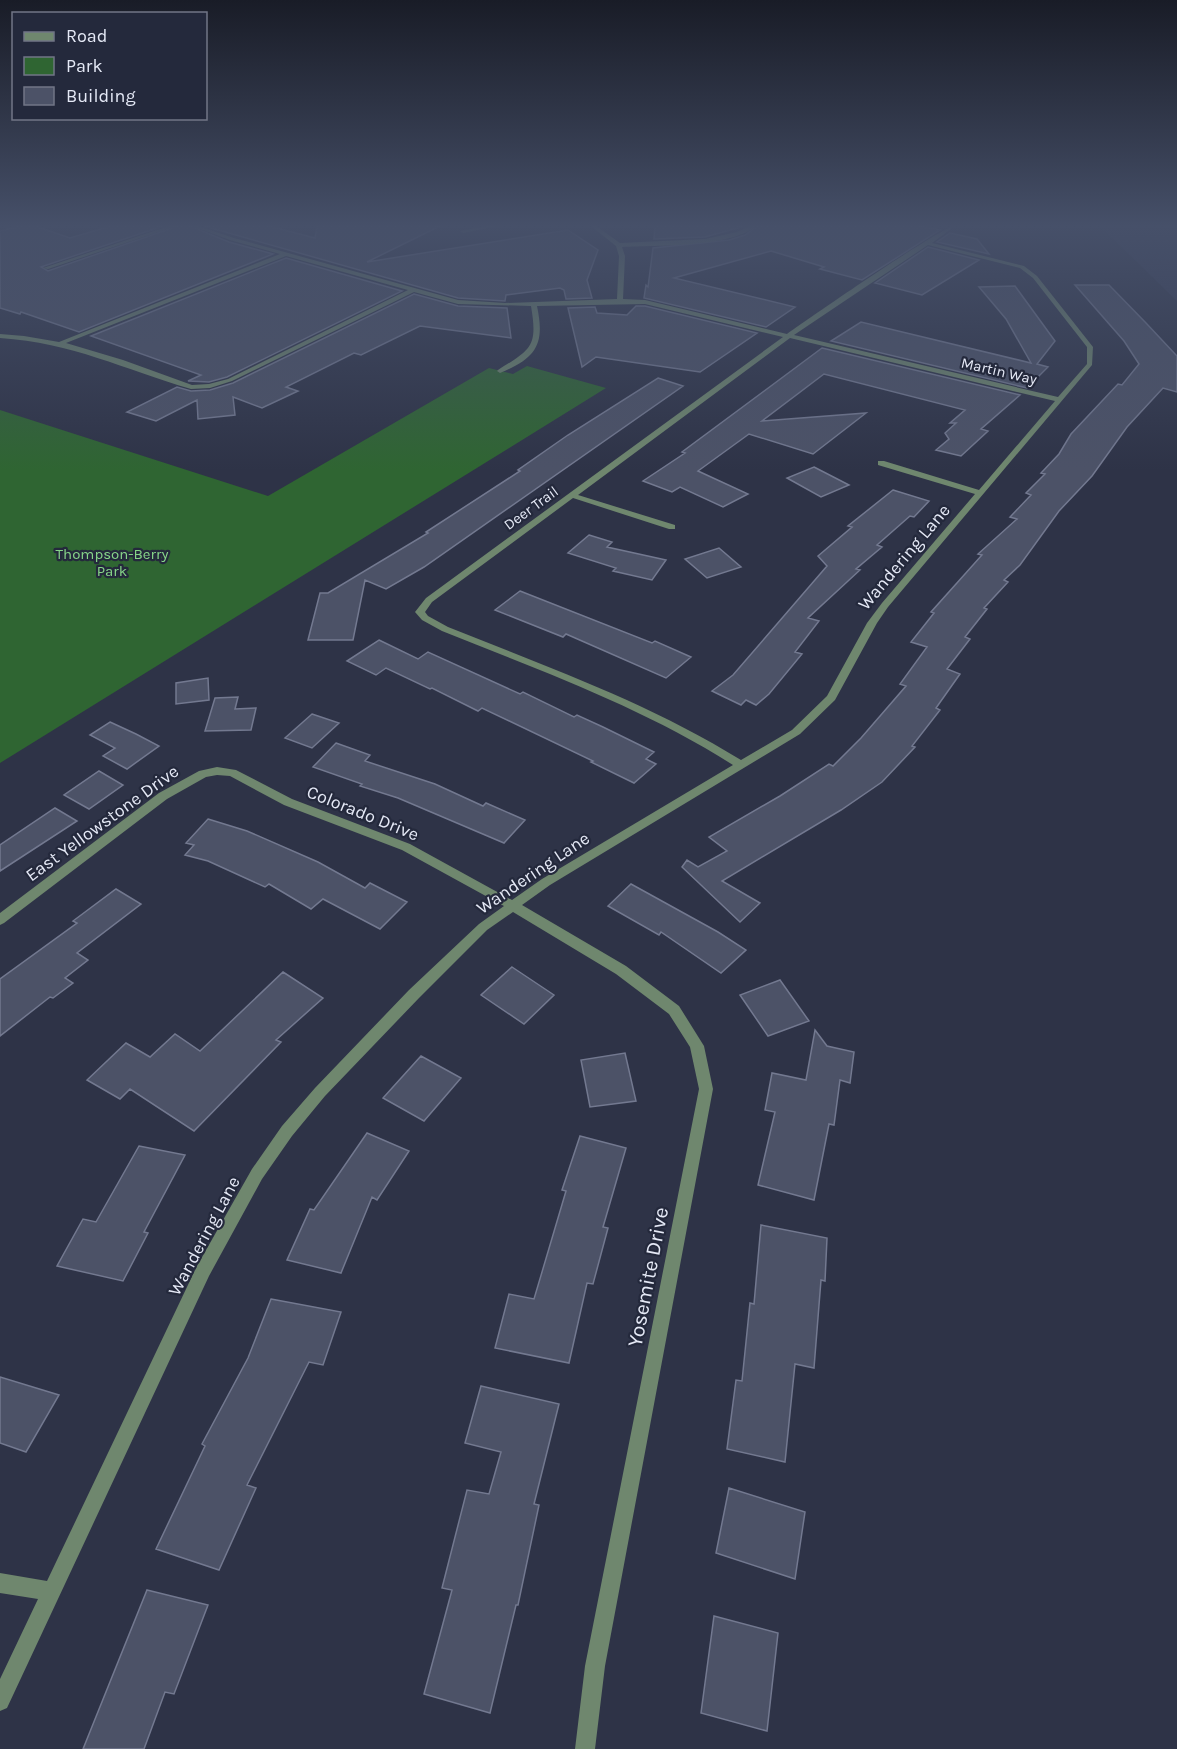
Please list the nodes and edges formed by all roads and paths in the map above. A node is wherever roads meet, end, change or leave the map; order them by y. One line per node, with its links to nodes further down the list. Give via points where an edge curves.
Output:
1 (150, 308): 9 (street)
2 (377, 308): 9 (street, via 220,384 191,387)
3 (535, 308): 10 (street, via 538,341 530,352)
4 (669, 308): 7 (street, Martin Way)
5 (830, 308): 7 (street, Deer Trail)
6 (1060, 308): 11 (street, Wandering Lane, via 1079,329 1092,355 1084,373)
7 (790, 335): 11 (street, Martin Way); 14 (street, Deer Trail)
8 (0, 336): 9 (street)
9 (59, 344)
10 (500, 371)
11 (1060, 400): 13 (street, Wandering Lane)
12 (880, 463): 13 (street)
13 (981, 493): 16 (street, Wandering Lane, via 872,623 831,698 796,732)
14 (571, 495): 15 (street); 16 (street, Deer Trail, via 429,600 420,612 445,629 656,716 707,742)
15 (672, 527)
16 (740, 765): 18 (street, Wandering Lane)
17 (196, 777): 18 (street, Colorado Drive, via 217,771 232,773 288,802 406,848); 19 (street, East Yellowstone Drive, via 164,796)
18 (512, 905): 21 (street, Wandering Lane, via 483,927 414,994 320,1092 257,1174 203,1271); 23 (street, Yosemite Drive, via 621,970 674,1010 697,1046 706,1089 594,1666)
19 (0, 920)
20 (0, 1583): 21 (street)
21 (50, 1591): 22 (street, Wandering Lane)
22 (0, 1701)
23 (585, 1749)

